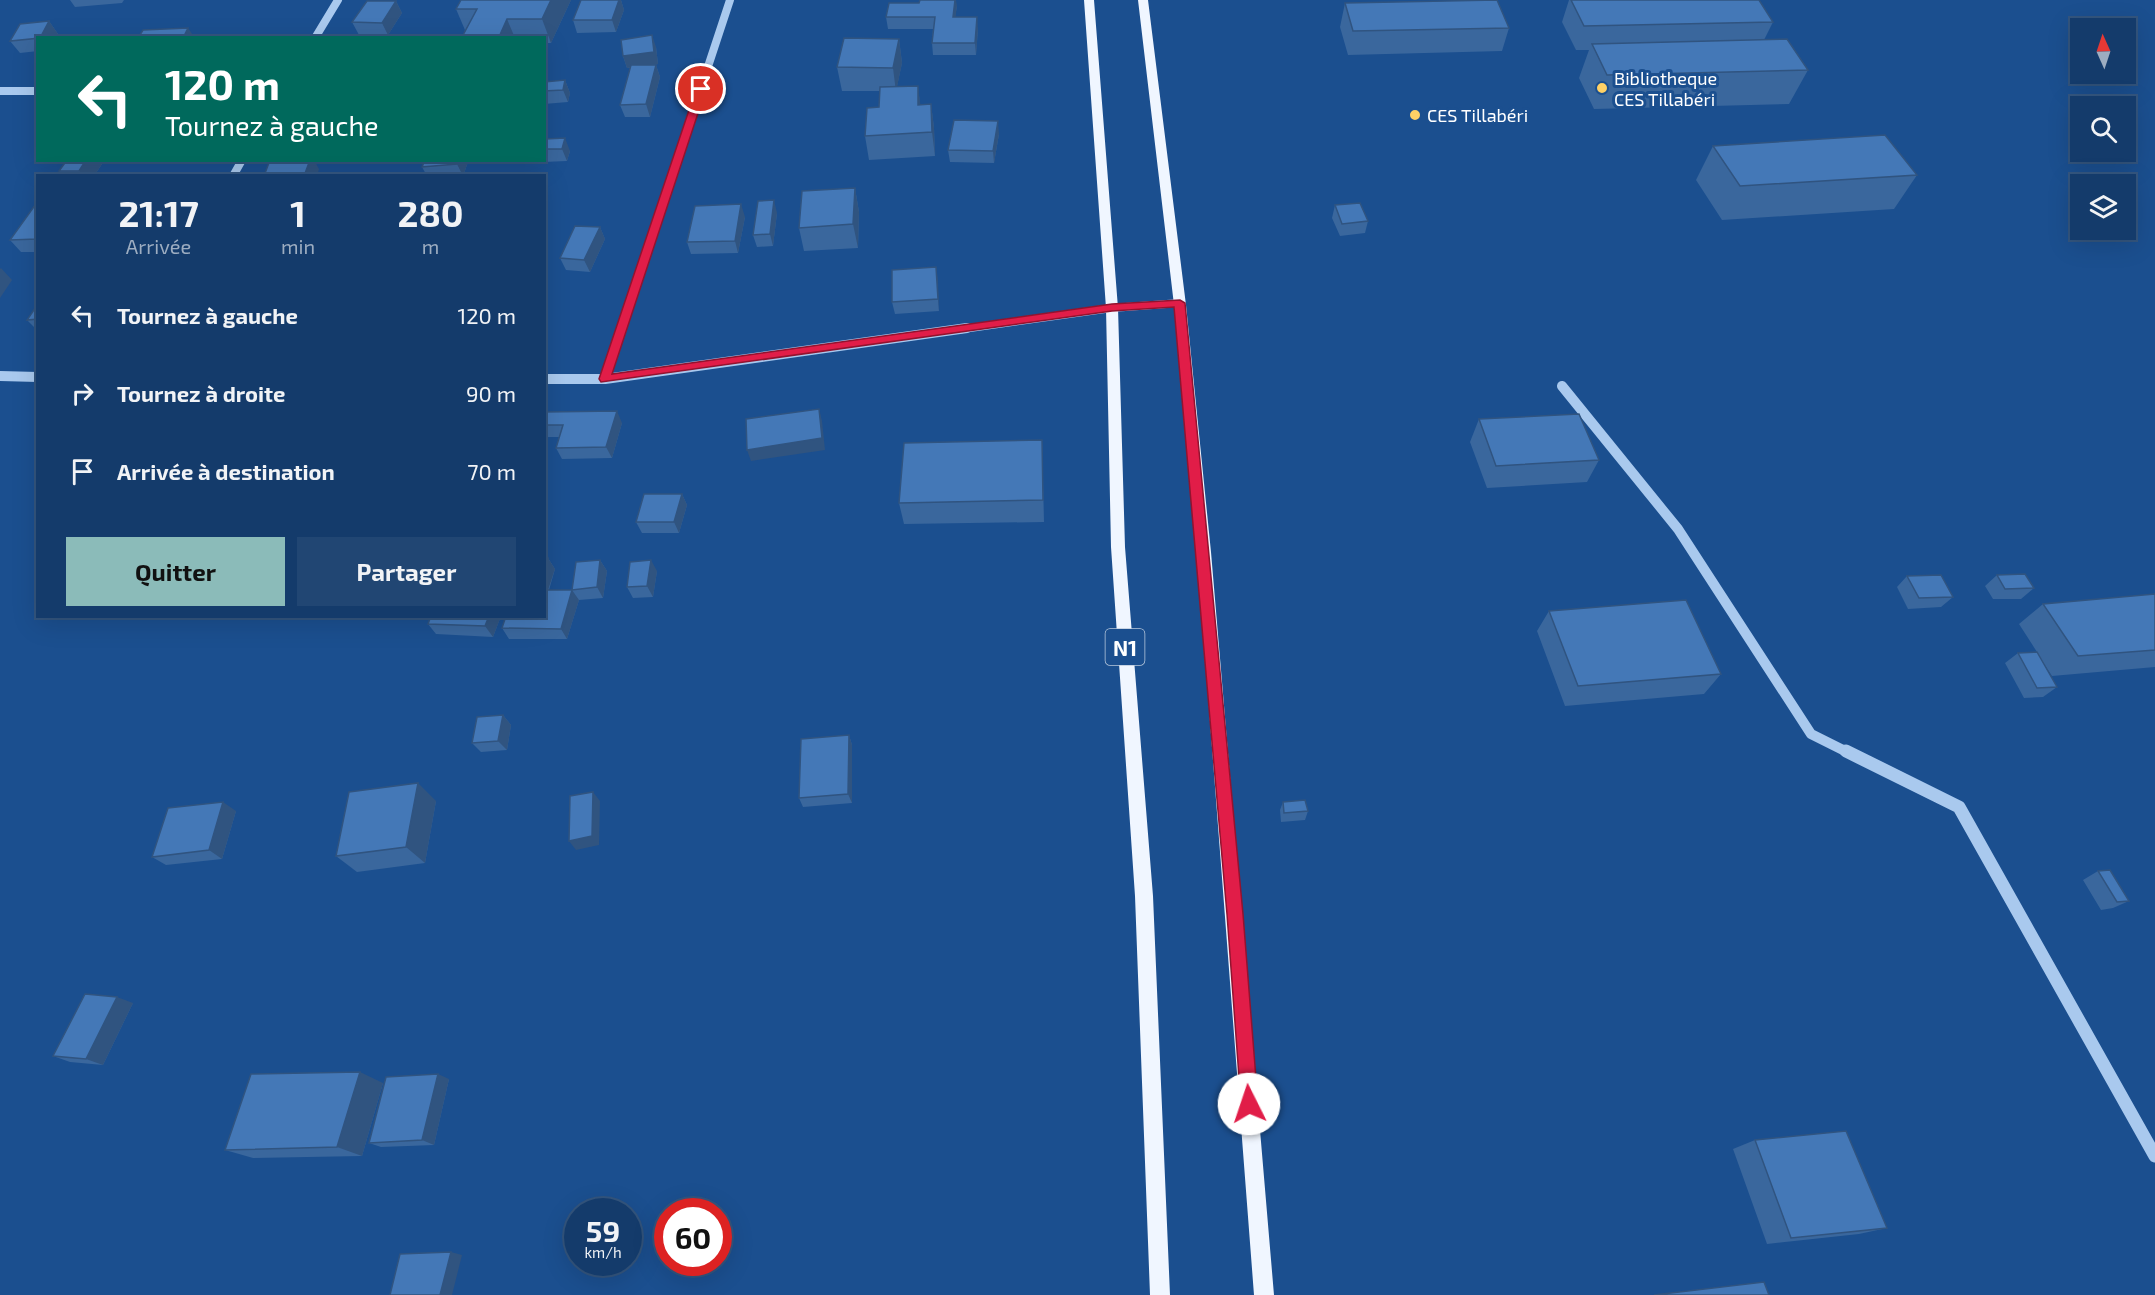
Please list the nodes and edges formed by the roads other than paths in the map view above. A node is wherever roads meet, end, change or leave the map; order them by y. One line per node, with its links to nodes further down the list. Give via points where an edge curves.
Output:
1 (338, 0): 5 (street)
2 (730, 0): 13 (street)
3 (1089, 0): 9 (main road, N1)
4 (1143, 0): 8 (main road)
5 (316, 36)
6 (0, 91): 7 (street)
7 (36, 91)
8 (1180, 303): 9 (street); 17 (main road, via 1235,914)
9 (1112, 308): 13 (street); 16 (main road, N1, via 1118,547 1144,896)
10 (0, 376): 11 (street)
11 (36, 377)
12 (546, 379): 13 (street)
13 (605, 379)
14 (1562, 386): 15 (street, via 1678,529 1811,734 1959,807)
15 (2155, 1156)
16 (1160, 1295)
17 (1264, 1295)

